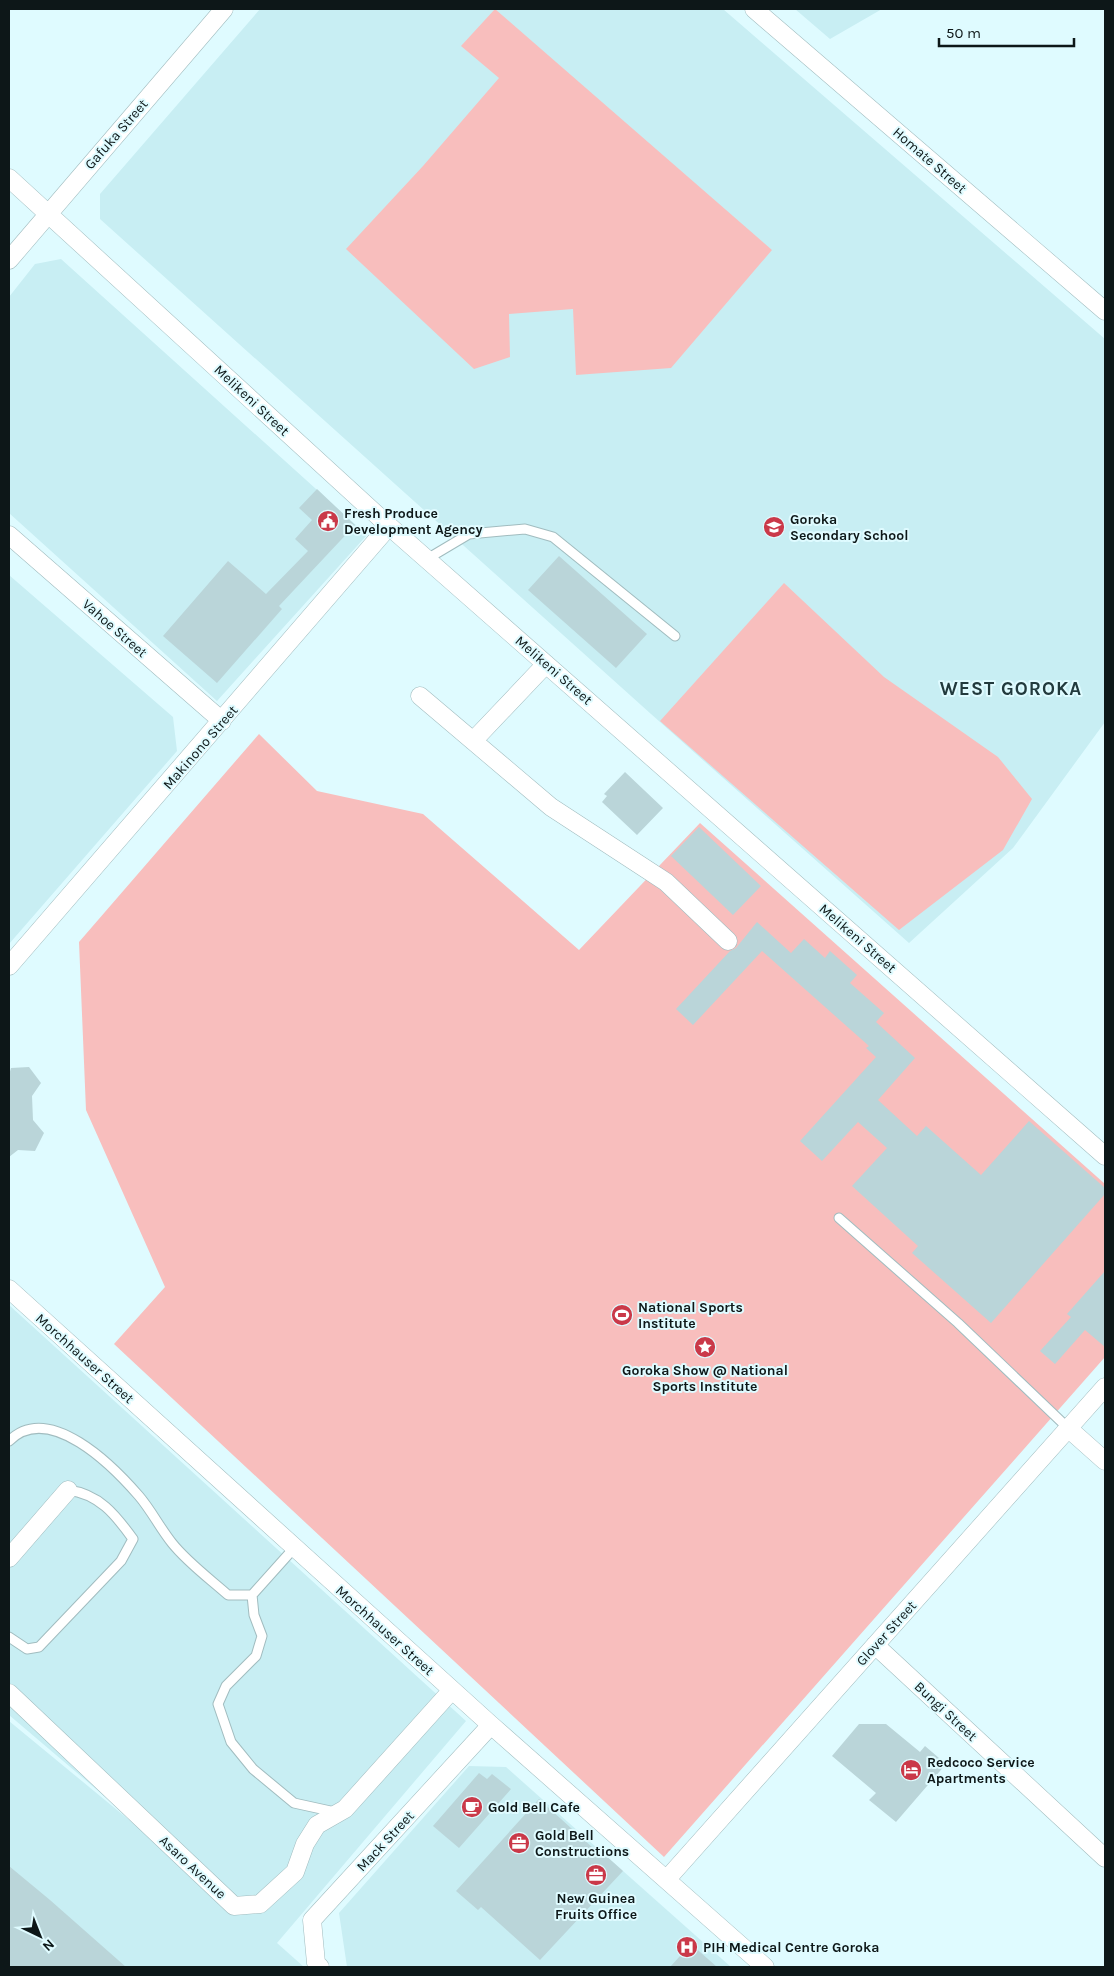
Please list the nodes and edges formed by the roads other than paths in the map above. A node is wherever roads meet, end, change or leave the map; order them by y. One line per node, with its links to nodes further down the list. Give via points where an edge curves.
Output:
1 (224, 9): 4 (street, Gafuka Street)
2 (754, 9): 6 (street, Homate Street)
3 (9, 178): 4 (street, Melikeni Street)
4 (49, 212): 5 (street, Gafuka Street); 7 (street, Melikeni Street)
5 (9, 260)
6 (1105, 311)
7 (389, 526): 9 (street, Melikeni Street); 13 (street, Makinono Street)
8 (9, 535): 13 (street, Vahoe Street)
9 (427, 559): 10 (lane, via 469,534 525,529 553,537); 11 (street, Melikeni Street)
10 (675, 636)
11 (546, 664): 14 (street); 17 (street, Melikeni Street)
12 (420, 696): 14 (street)
13 (222, 721): 16 (street, Makinono Street)
14 (473, 741): 15 (street, via 551,807 666,882)
15 (728, 941)
16 (9, 966)
17 (1105, 1156)
18 (839, 1218): 21 (lane, via 958,1323)
19 (9, 1289): 25 (street, Morchhauser Street)
20 (1103, 1393): 21 (street, Glover Street)
21 (1069, 1429): 23 (street); 29 (street, Glover Street)
22 (9, 1441): 27 (lane, via 16,1434 45,1428 66,1435 100,1456 140,1497 173,1544 228,1595)
23 (1105, 1461)
24 (68, 1490): 26 (street); 28 (lane, via 86,1492 116,1516 133,1539 121,1561 39,1647 27,1649)
25 (294, 1548): 27 (lane); 30 (street, Morchhauser Street)
26 (9, 1558)
27 (252, 1595): 33 (lane, via 254,1615 262,1636 256,1656 226,1686 218,1704 231,1742 253,1769 294,1803 331,1812)
28 (9, 1637)
29 (875, 1645): 34 (street, Bungi Street); 35 (street, Glover Street)
30 (452, 1690): 32 (street, Morchhauser Street); 33 (street, Asaro Avenue)
31 (9, 1693): 33 (street, Asaro Avenue, via 234,1906 260,1904 295,1872 305,1844 317,1825)
32 (491, 1725): 35 (street, Morchhauser Street); 36 (street, Mack Street, via 312,1920 316,1963)
33 (345, 1809)
34 (1105, 1858)
35 (667, 1879): 37 (street, Morchhauser Street)
36 (320, 1967)
37 (765, 1967)

